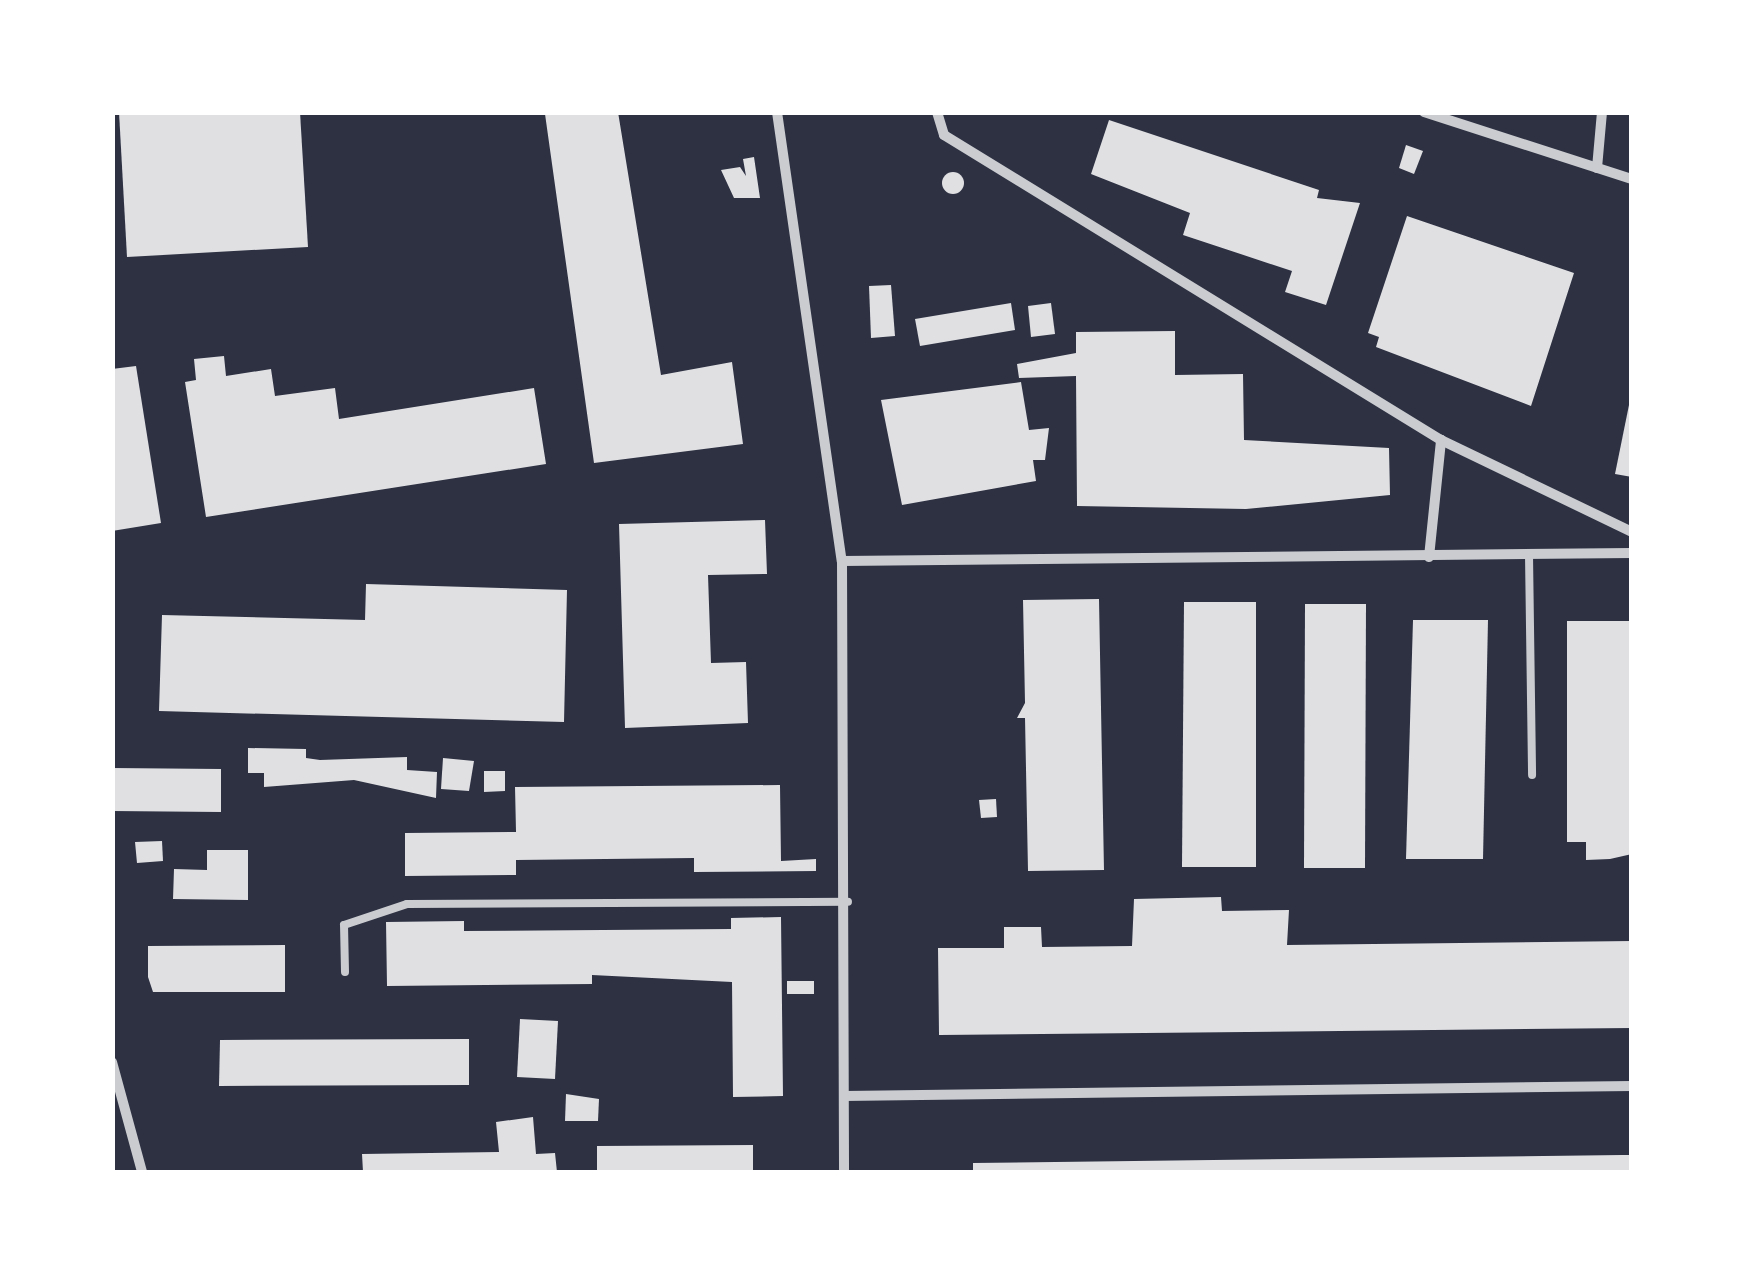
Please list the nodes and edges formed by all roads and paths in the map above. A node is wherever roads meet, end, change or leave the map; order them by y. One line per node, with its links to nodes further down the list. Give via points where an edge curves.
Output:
1 (777, 112): 12 (street)
2 (937, 112): 7 (street, via 944,135)
3 (1424, 112): 5 (street)
4 (1602, 112): 5 (street)
5 (1597, 168): 6 (street)
6 (1632, 179)
7 (1441, 440): 8 (street); 11 (street)
8 (1632, 532)
9 (1632, 553): 10 (street)
10 (1529, 555): 11 (street); 13 (lane)
11 (1429, 557): 12 (street)
12 (842, 562): 14 (street)
13 (1532, 775)
14 (848, 902): 15 (lane, via 407,904 344,925); 18 (street)
15 (345, 972)
16 (112, 1062): 19 (street)
17 (1632, 1086): 18 (street)
18 (844, 1096): 20 (street)
19 (142, 1172)
20 (844, 1172)

